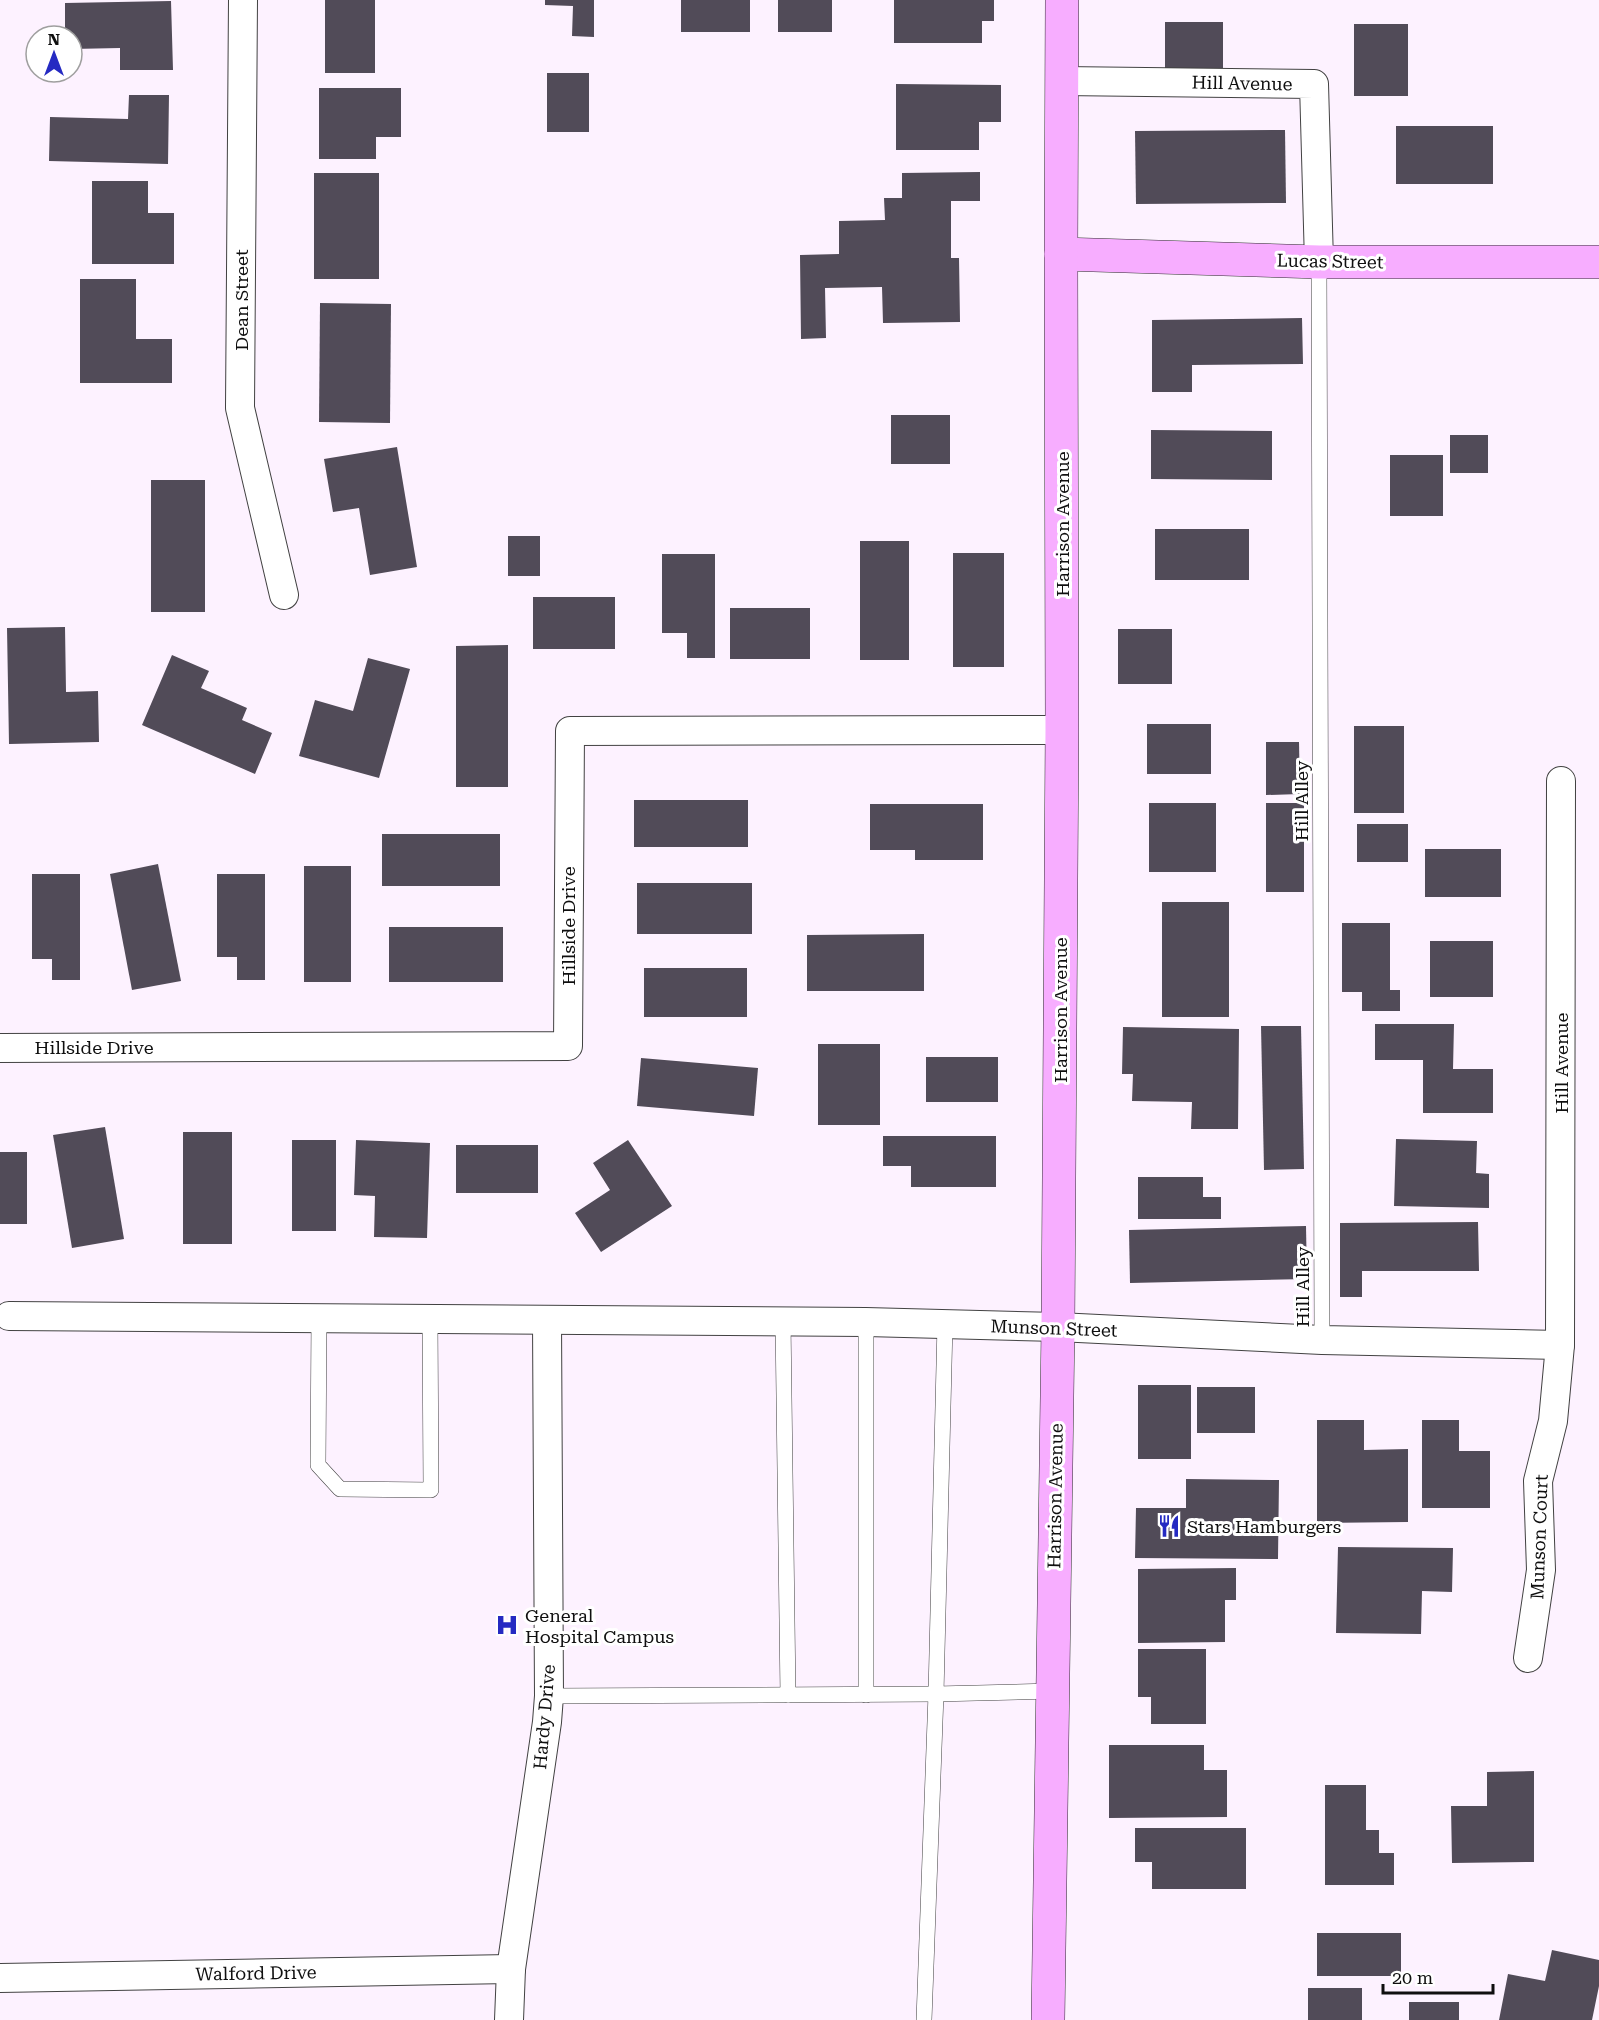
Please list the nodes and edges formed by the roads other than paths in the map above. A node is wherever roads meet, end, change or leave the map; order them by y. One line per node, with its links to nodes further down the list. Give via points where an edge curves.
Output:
1 (243, 0): 7 (street, Dean Street, via 240,408)
2 (1062, 0): 3 (main road, Harrison Avenue)
3 (1062, 81): 4 (main road, Harrison Avenue); 5 (street, Hill Avenue, via 1314,84)
4 (1061, 254): 5 (main road, Lucas Street); 8 (main road, Harrison Avenue)
5 (1319, 262): 6 (main road, Lucas Street); 19 (lane, Hill Alley)
6 (1599, 262)
7 (284, 595)
8 (1062, 730): 10 (street, Hillside Drive, via 570,731 568,1046); 18 (main road, Harrison Avenue)
9 (1561, 781): 20 (street, Hill Avenue)
10 (0, 1048)
11 (9, 1316): 12 (street, Munson Street)
12 (319, 1317): 13 (street, Munson Street); 13 (lane, via 318,1465 340,1489 431,1490)
13 (430, 1318): 14 (street, Munson Street)
14 (547, 1320): 15 (street, Munson Street); 26 (street, Hardy Drive)
15 (783, 1321): 16 (street, Munson Street); 24 (lane)
16 (866, 1322): 17 (street, Munson Street); 25 (lane)
17 (945, 1324): 18 (street, Munson Street); 23 (lane)
18 (1058, 1327): 19 (street, Munson Street); 22 (main road, Harrison Avenue)
19 (1322, 1340): 20 (street, Munson Street)
20 (1560, 1345): 21 (street, Munson Court, via 1552,1422 1538,1481 1541,1570)
21 (1528, 1658)
22 (1052, 1690): 23 (lane); 31 (main road, Harrison Avenue)
23 (936, 1694): 25 (lane); 30 (lane)
24 (788, 1695): 25 (lane); 26 (lane)
25 (866, 1695)
26 (549, 1696): 27 (street, Hardy Drive)
27 (511, 1969): 28 (street, Walford Drive); 29 (street, Hardy Drive)
28 (0, 1978)
29 (509, 2020)
30 (924, 2020)
31 (1048, 2020)

